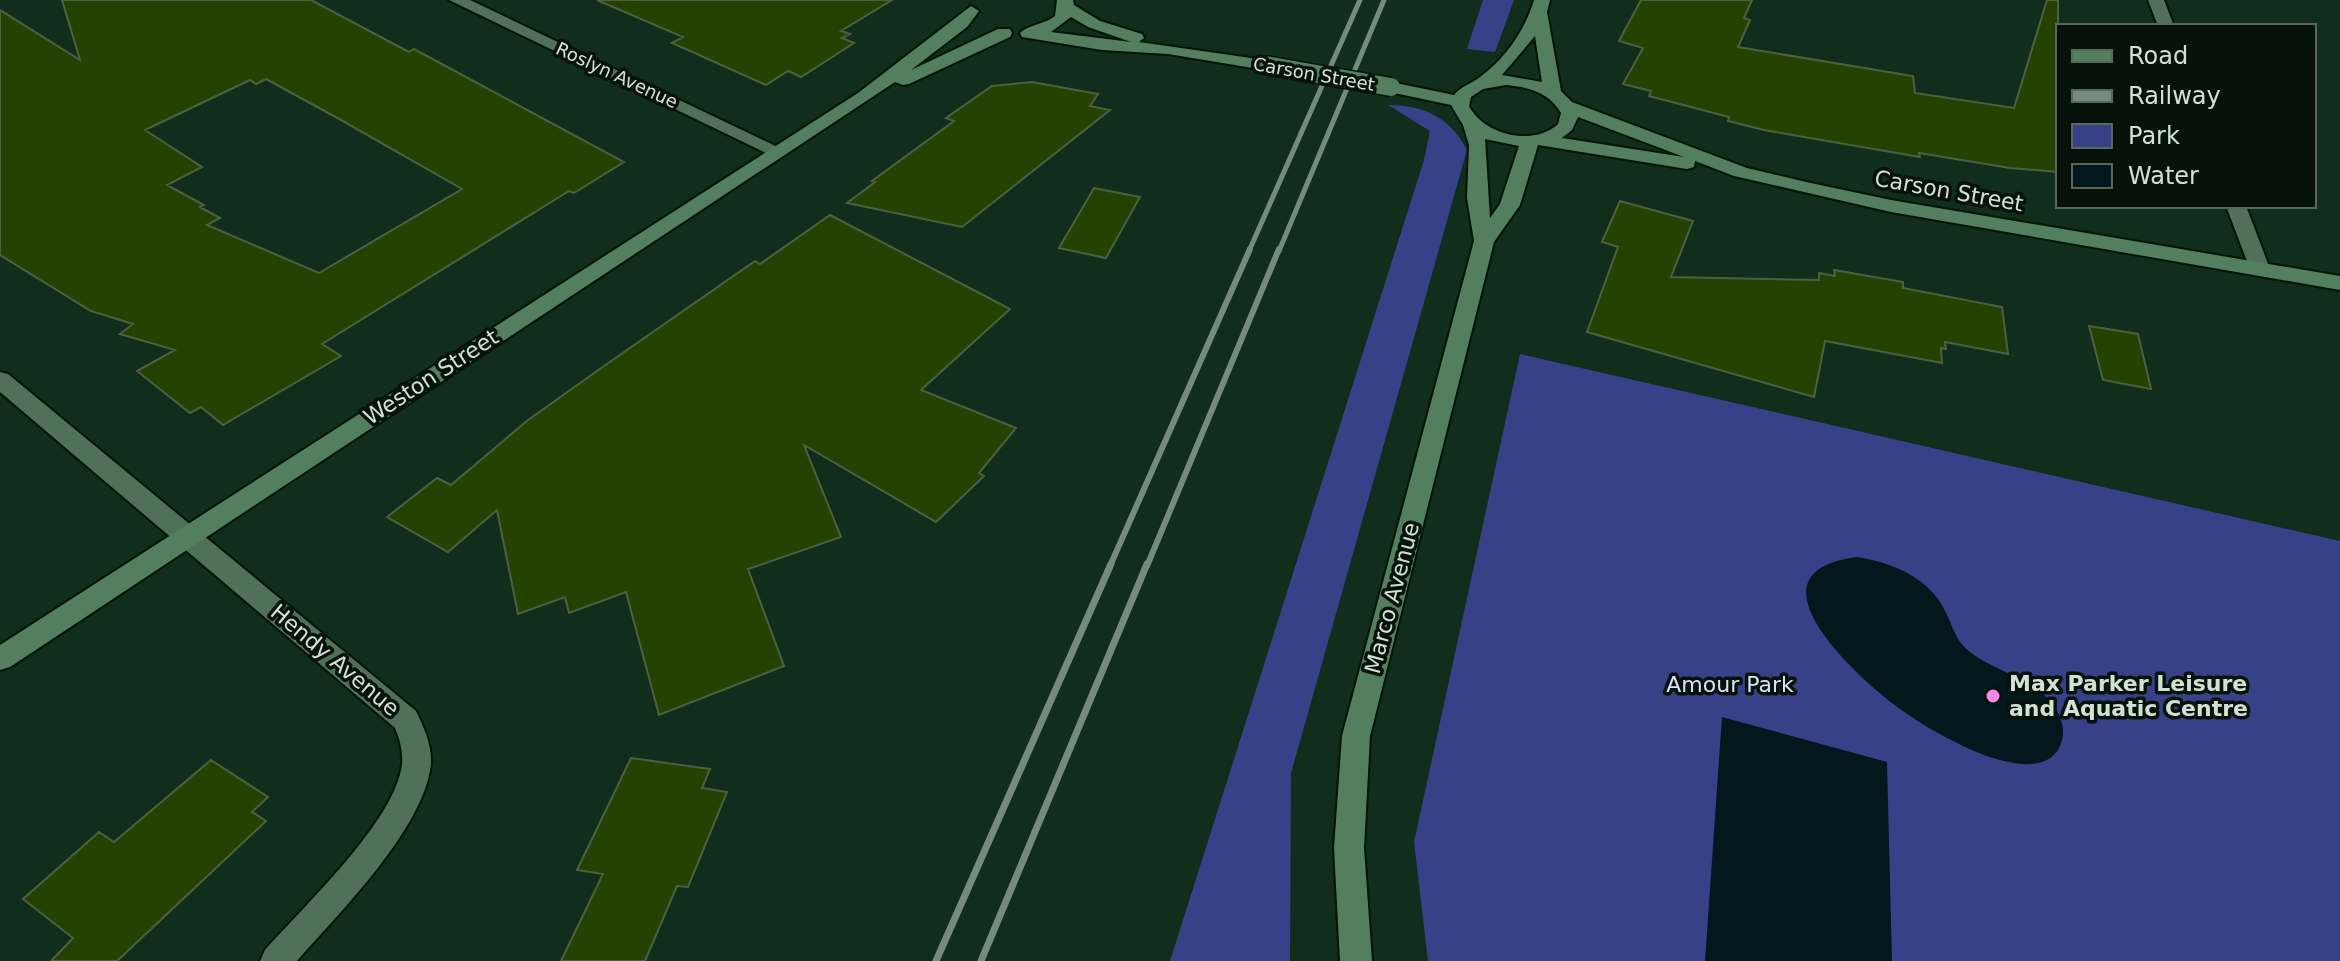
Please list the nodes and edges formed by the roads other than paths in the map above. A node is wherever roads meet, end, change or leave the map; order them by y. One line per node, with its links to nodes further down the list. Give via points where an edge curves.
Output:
1 (457, 0): 16 (street, Roslyn Avenue)
2 (2156, 0): 6 (street)
3 (1066, 4): 8 (street, via 1056,24); 9 (street, Carson Street, via 1094,24)
4 (974, 6): 7 (street, via 980,26); 11 (street, Weston Street, via 961,24)
5 (1541, 6): 10 (street, via 1509,60); 12 (street)
6 (2165, 24)
7 (1004, 33): 8 (street, Carson Street); 11 (street, Weston Street)
8 (1028, 33): 9 (street, Carson Street)
9 (1168, 49): 13 (street, Carson Street, bridge)
10 (1485, 82): 12 (street, Carson Street, via 1519,81); 13 (street)
11 (864, 97): 16 (street, Weston Street)
12 (1560, 99): 15 (street, via 1570,113 1566,127); 17 (street, Carson Street)
13 (1459, 101): 14 (street, Marco Avenue)
14 (1472, 126): 15 (street, Carson Street, via 1500,139); 19 (street, Marco Avenue)
15 (1535, 141): 17 (street, Carson Street); 19 (street, Marco Avenue, via 1510,205)
16 (777, 151): 23 (street, Weston Street)
17 (1741, 172): 20 (street, Carson Street, via 1879,204)
18 (2237, 208): 20 (street)
19 (1484, 241): 26 (street, Marco Avenue, via 1356,736 1348,852)
20 (2260, 269): 21 (street, Carson Street)
21 (2340, 283)
22 (0, 380): 23 (street, Hendy Avenue)
23 (188, 536): 24 (street, Weston Street); 25 (street, Hendy Avenue, via 385,700 406,720 416,743 416,768 406,797 385,831)
24 (0, 659)
25 (276, 961)
26 (1356, 961)

